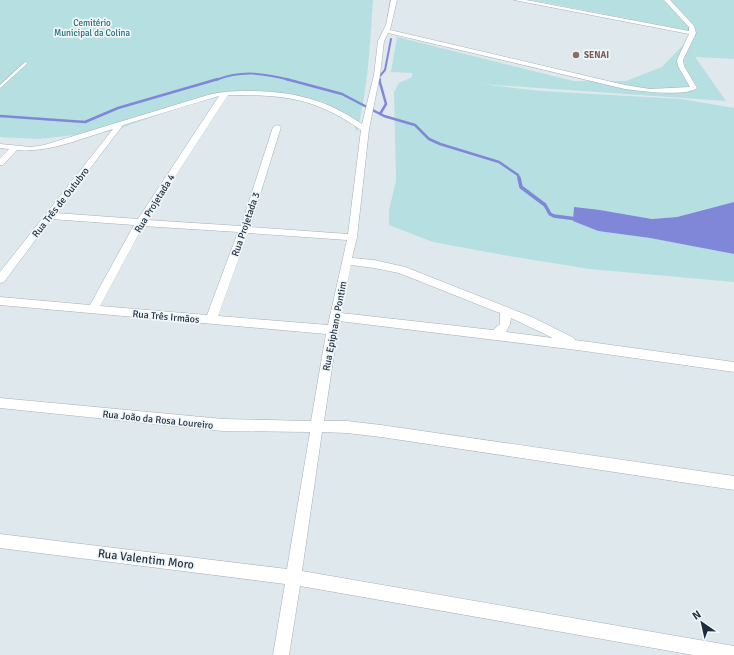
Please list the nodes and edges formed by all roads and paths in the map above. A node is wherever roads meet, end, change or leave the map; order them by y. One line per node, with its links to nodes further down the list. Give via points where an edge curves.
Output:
1 (394, 0): 7 (street, Rua Epiphano Pontim)
2 (517, 0): 4 (street)
3 (667, 0): 8 (street, via 689,22)
4 (526, 1): 6 (street)
5 (572, 6): 6 (street)
6 (576, 11): 8 (street)
7 (387, 31): 8 (street, via 625,87 658,91 694,88 680,60); 14 (street, Rua Epiphano Pontim, via 381,41 377,75)
8 (693, 34)
9 (26, 63): 10 (lane)
10 (0, 87)
11 (223, 97): 12 (street, via 210,96); 14 (street, via 266,93 299,97 343,115); 19 (street, Rua Projetada 4)
12 (120, 124): 16 (street, via 45,147); 18 (street, Rua Três de Outubro)
13 (277, 127): 20 (street, Rua Projetada 3)
14 (365, 129): 21 (street, Rua Epiphano Pontim)
15 (0, 146): 16 (street)
16 (15, 148): 17 (street)
17 (0, 164)
18 (49, 216): 19 (street); 23 (street, Rua Três de Outubro)
19 (140, 223): 20 (street); 25 (street, Rua Projetada 4)
20 (244, 230): 21 (street); 28 (street, Rua Projetada 3)
21 (352, 237): 22 (street, Rua Epiphano Pontim)
22 (347, 261): 26 (street, via 401,270); 27 (street, Rua Epiphano Pontim)
23 (0, 280)
24 (0, 301): 25 (street, Rua Três Irmãos)
25 (93, 309): 28 (street, Rua Três Irmãos)
26 (504, 310): 30 (street, via 507,317 505,325); 31 (street)
27 (335, 316): 29 (street, Rua Epiphano Pontim); 30 (street)
28 (211, 320): 29 (street, Rua Três Irmãos)
29 (332, 330): 34 (street, Rua Epiphano Pontim)
30 (495, 335): 31 (street)
31 (577, 345): 32 (street)
32 (734, 367)
33 (0, 403): 34 (street, Rua João da Rosa Loureiro, via 223,425)
34 (316, 427): 35 (street, Rua João da Rosa Loureiro, via 381,431); 37 (street, Rua Epiphano Pontim)
35 (734, 483)
36 (0, 541): 37 (street, Rua Valentim Moro)
37 (293, 577): 38 (street, Rua Valentim Moro); 39 (street, Rua Epiphano Pontim)
38 (734, 654)
39 (281, 655)

